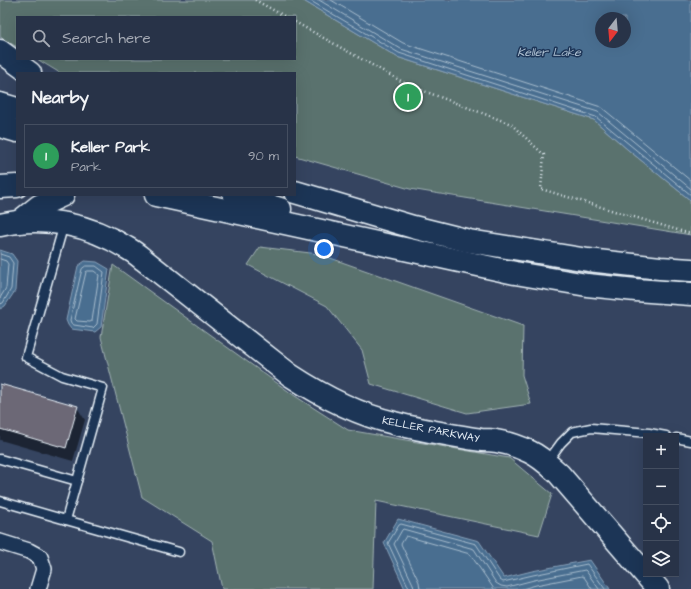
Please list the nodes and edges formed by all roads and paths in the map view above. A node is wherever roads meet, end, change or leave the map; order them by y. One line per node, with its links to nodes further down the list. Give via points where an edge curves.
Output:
1 (255, 0): 2 (path)
2 (284, 16)
3 (296, 23): 20 (path, via 408,85 511,124 544,155 541,189)
4 (0, 51): 5 (main road)
5 (29, 72)
6 (0, 104): 7 (main road)
7 (16, 109)
8 (0, 126): 9 (main road)
9 (16, 131)
10 (296, 182): 19 (main road)
11 (16, 186): 12 (main road)
12 (0, 187)
13 (296, 192): 19 (main road)
14 (61, 196): 17 (main road)
15 (161, 196): 21 (main road)
16 (237, 196): 21 (main road)
17 (10, 223): 18 (main road, KELLER PARKWAY)
18 (64, 223): 28 (main road, KELLER PARKWAY, via 87,229 128,248 290,375 342,405 394,423 514,445); 29 (lane, via 26,358 62,376 103,388)
19 (413, 227): 22 (main road, via 469,241 588,260)
20 (691, 234)
21 (495, 269): 23 (main road, via 587,285)
22 (691, 270)
23 (691, 294)
24 (649, 433): 28 (lane, via 598,428 572,432)
25 (679, 439): 26 (lane)
26 (691, 441)
27 (0, 459): 29 (lane)
28 (547, 462): 35 (main road, KELLER PARKWAY)
29 (77, 481): 31 (lane)
30 (0, 501): 31 (lane)
31 (66, 520): 33 (lane)
32 (0, 542): 34 (street, via 29,550 40,556 44,569)
33 (179, 552)
34 (38, 589)
35 (658, 589)

